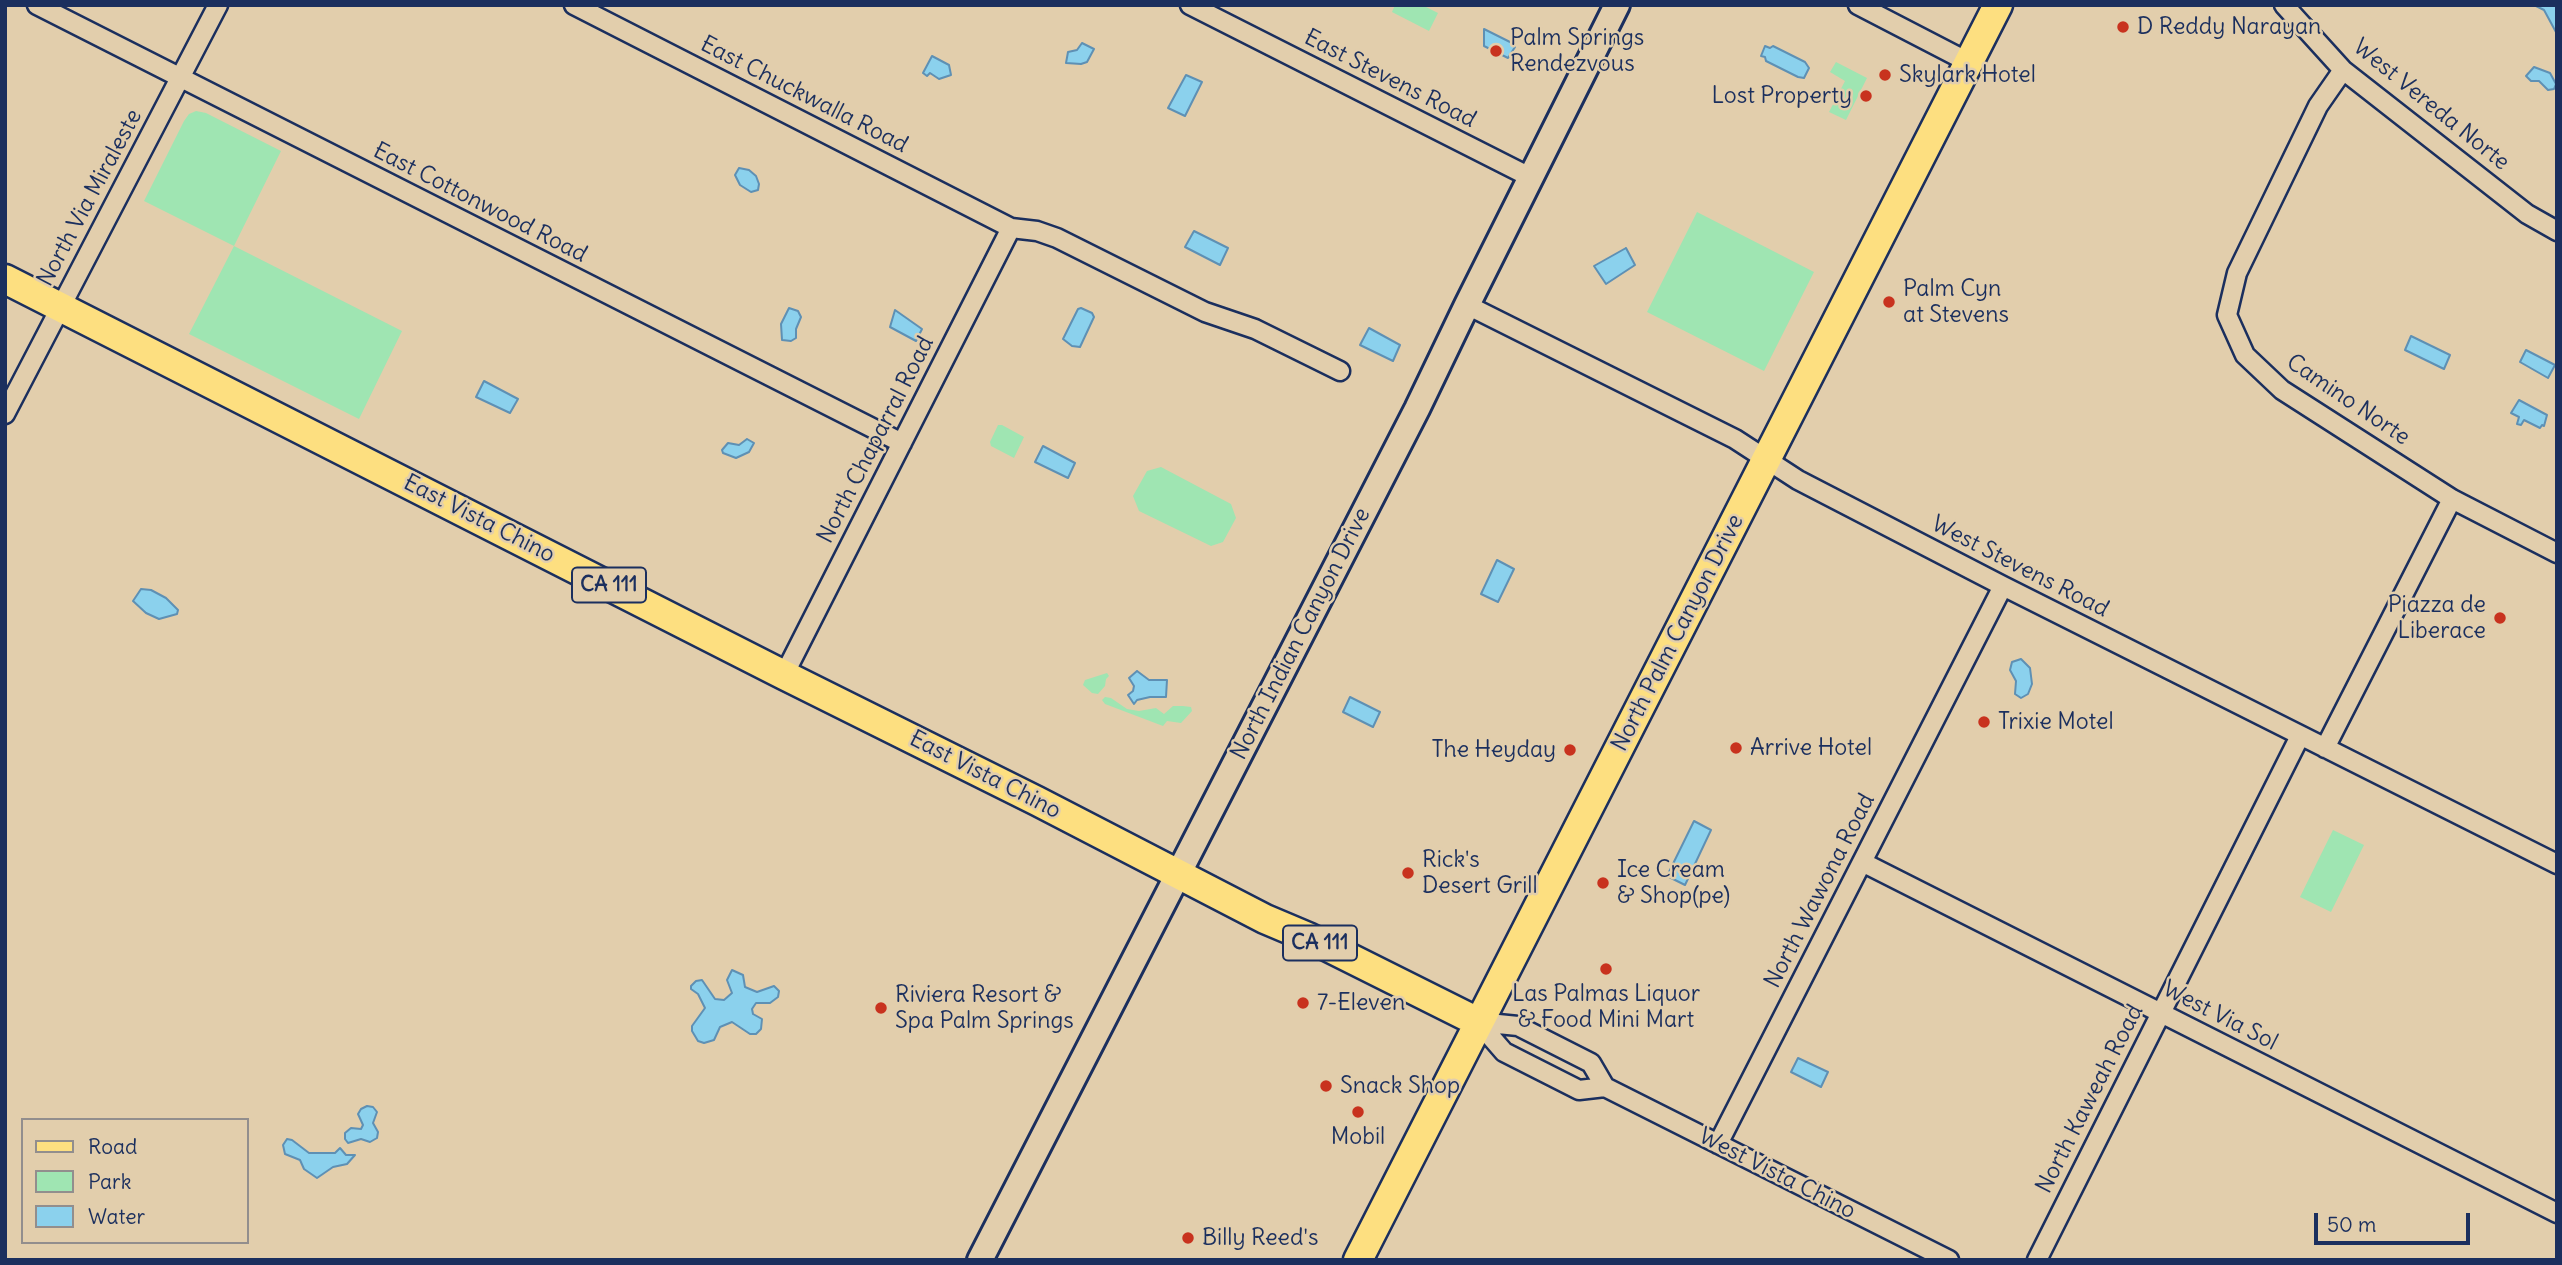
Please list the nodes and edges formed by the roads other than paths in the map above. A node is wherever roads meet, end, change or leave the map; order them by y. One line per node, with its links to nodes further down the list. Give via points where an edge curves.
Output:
1 (37, 5): 11 (street, East Cottonwood Road)
2 (218, 5): 11 (street, North Via Miraleste)
3 (574, 5): 13 (street, East Chuckwalla Road)
4 (1190, 5): 12 (street, East Stevens Road)
5 (1617, 5): 12 (main road, North Indian Canyon Drive)
6 (1858, 5): 9 (street)
7 (1998, 5): 9 (main road, North Palm Canyon Drive)
8 (2284, 5): 10 (street, West Vereda Norte)
9 (1970, 63): 21 (main road, North Palm Canyon Drive)
10 (2343, 70): 14 (street, West Vereda Norte, via 2527,214); 22 (street, Camino Norte, via 2318,106 2237,273 2227,315 2245,355 2282,390)
11 (180, 79): 17 (street, North Via Miraleste); 20 (street, East Cottonwood Road)
12 (1530, 177): 16 (main road, North Indian Canyon Drive)
13 (1011, 228): 18 (street, East Chuckwalla Road, via 1057,238 1205,312 1255,329); 20 (street, North Chaparral Road)
14 (2557, 231)
15 (5, 279): 17 (main road, East Vista Chino / CA 111)
16 (1467, 305): 21 (street, West Stevens Road, via 1735,439); 30 (main road, North Indian Canyon Drive)
17 (60, 307): 19 (street, North Via Miraleste); 25 (main road, East Vista Chino / CA 111)
18 (1340, 371)
19 (5, 414)
20 (902, 443): 25 (street, North Chaparral Road)
21 (1767, 460): 24 (street, West Stevens Road); 32 (main road, North Palm Canyon Drive)
22 (2452, 499): 23 (street, Camino Norte); 27 (street)
23 (2557, 553)
24 (2003, 586): 26 (street, West Stevens Road); 28 (street, North Wawona Road)
25 (784, 675): 30 (main road, East Vista Chino / CA 111)
26 (2300, 736): 27 (street, West Stevens Road); 31 (street, North Kaweah Road)
27 (2325, 748): 29 (street, West Stevens Road)
28 (1862, 862): 31 (street, West Via Sol); 34 (street, North Wawona Road)
29 (2557, 864)
30 (1177, 874): 32 (main road, West Vista Chino / CA 111); 36 (main road, North Indian Canyon Drive)
31 (2160, 1014): 35 (street, West Via Sol); 39 (street, North Kaweah Road)
32 (1478, 1022): 33 (street, West Vista Chino, via 1518,1026 1591,1063); 33 (street, West Vista Chino, via 1504,1052 1579,1090); 37 (main road, North Palm Canyon Drive)
33 (1605, 1087): 34 (street, West Vista Chino)
34 (1718, 1144): 38 (street, West Vista Chino)
35 (2557, 1213)
36 (980, 1260)
37 (1358, 1260)
38 (1949, 1260)
39 (2036, 1260)

